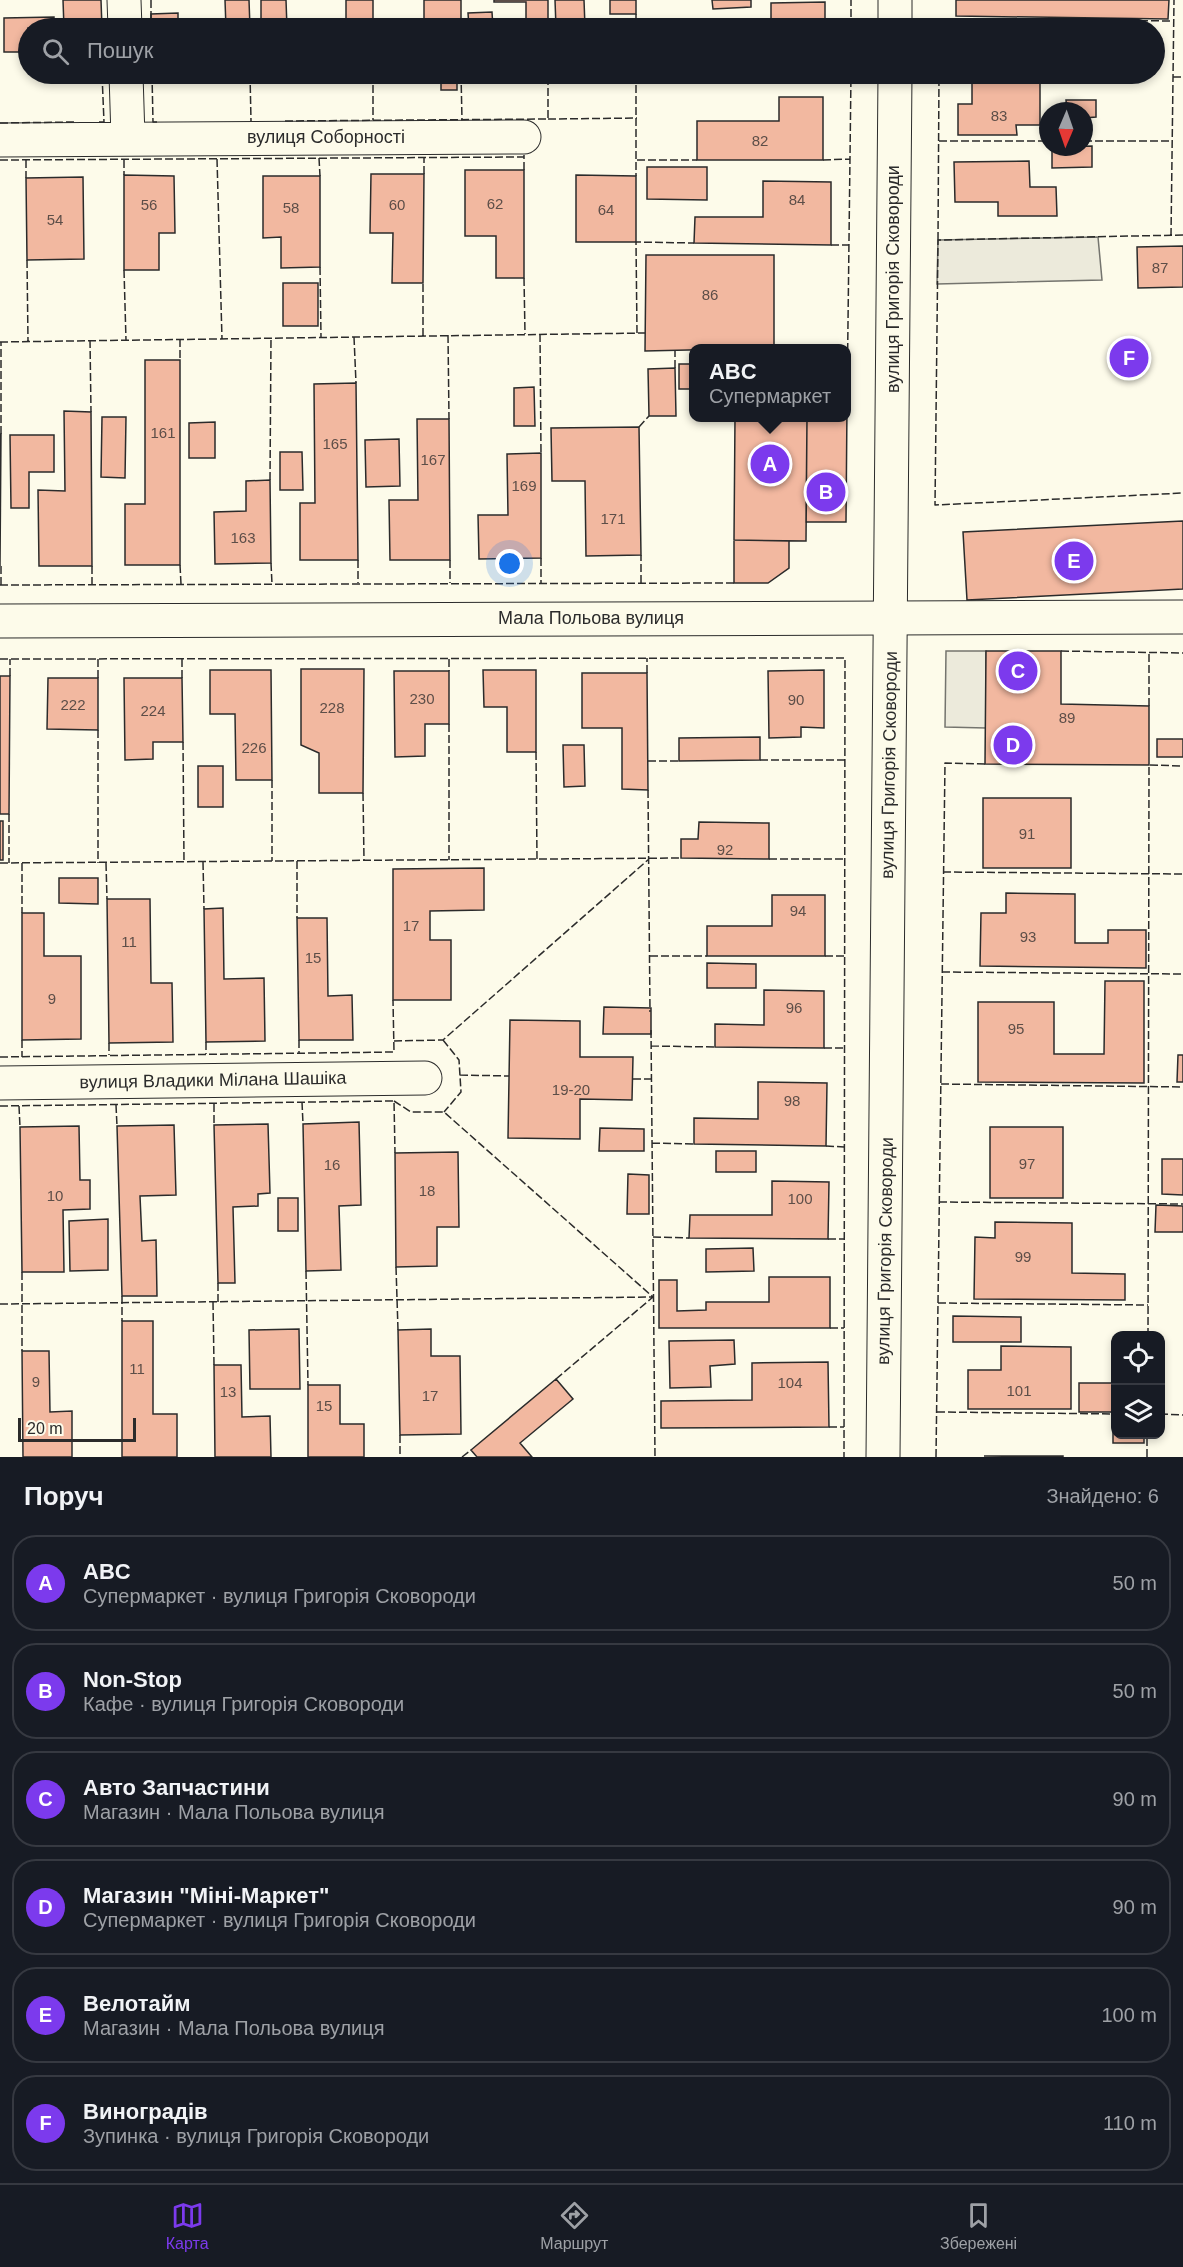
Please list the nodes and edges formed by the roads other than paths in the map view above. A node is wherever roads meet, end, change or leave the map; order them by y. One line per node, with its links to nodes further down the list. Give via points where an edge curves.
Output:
1 (124, 0): 3 (street)
2 (895, 0): 4 (street)
3 (125, 18)
4 (895, 18)
5 (126, 84): 8 (street)
6 (895, 84): 10 (street, вулиця Григорія Сковороди)
7 (524, 137): 8 (street, вулиця Соборності)
8 (128, 138): 9 (street, вулиця Соборності)
9 (0, 140)
10 (891, 617): 11 (street, Мала Польова вулиця); 12 (street, Мала Польова вулиця); 15 (street, вулиця Григорія Сковороди)
11 (1183, 617)
12 (0, 621)
13 (425, 1078): 14 (street, вулиця Владики Мілана Шашіка)
14 (0, 1083)
15 (883, 1457)

